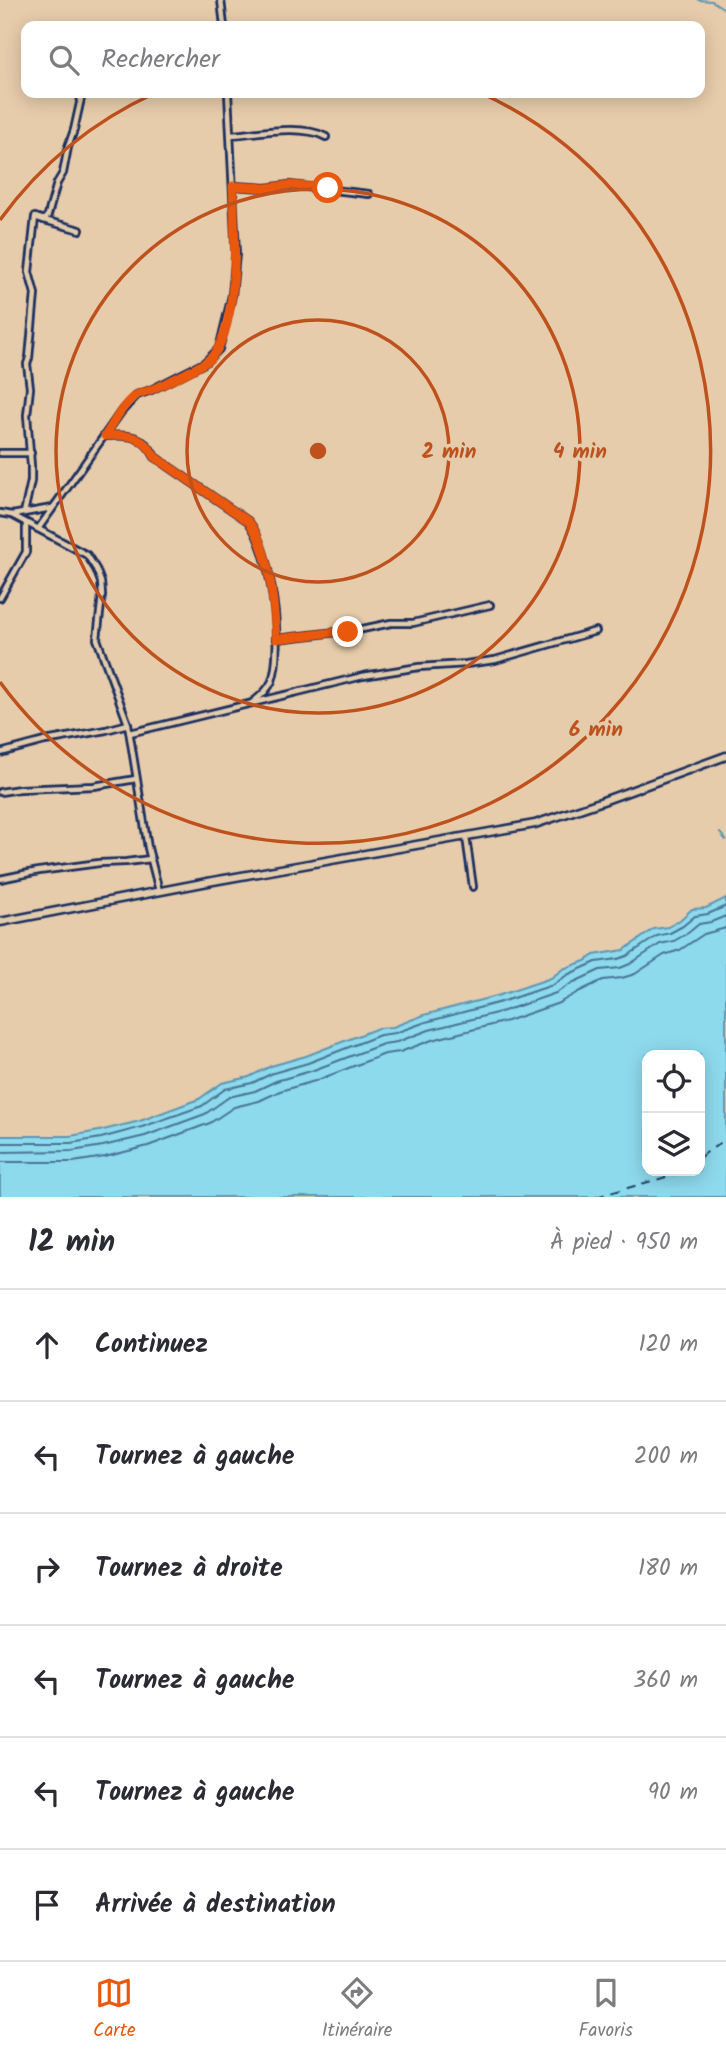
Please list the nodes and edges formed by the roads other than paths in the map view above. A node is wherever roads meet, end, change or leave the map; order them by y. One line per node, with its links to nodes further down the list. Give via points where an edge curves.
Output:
1 (221, 0): 2 (street)
2 (224, 21)
3 (81, 98): 9 (street, via 63,173)
4 (228, 98): 5 (street)
5 (231, 135): 6 (street, via 310,131); 7 (street)
6 (326, 137)
7 (233, 186): 8 (street, via 289,185); 11 (street, via 235,267 219,349 204,363 137,394)
8 (369, 194)
9 (44, 220): 10 (street); 13 (street, via 35,217 29,272 35,294 27,364)
10 (80, 230)
11 (105, 436): 14 (street); 23 (street, via 139,438 155,457 256,530 272,588)
12 (0, 453): 13 (street)
13 (31, 453): 16 (street)
14 (53, 508): 16 (street); 19 (street)
15 (0, 513): 17 (street)
16 (24, 513): 17 (street)
17 (12, 515): 18 (street)
18 (26, 523): 19 (street); 20 (street, via 26,552)
19 (38, 529): 25 (street, via 87,555 96,569 102,595 97,639)
20 (0, 598)
21 (490, 605): 23 (street, via 413,623)
22 (596, 631): 24 (street, via 495,660 363,676)
23 (276, 639): 24 (street, via 272,682)
24 (251, 704): 26 (street)
25 (128, 724): 26 (street); 27 (street)
26 (130, 733): 29 (street)
27 (0, 753)
28 (726, 756): 31 (street, via 534,824)
29 (136, 779): 30 (street); 32 (street)
30 (0, 792)
31 (466, 837): 34 (street); 35 (street)
32 (151, 859): 33 (street); 35 (street)
33 (0, 879)
34 (473, 887)
35 (159, 891): 36 (street)
36 (0, 922)

